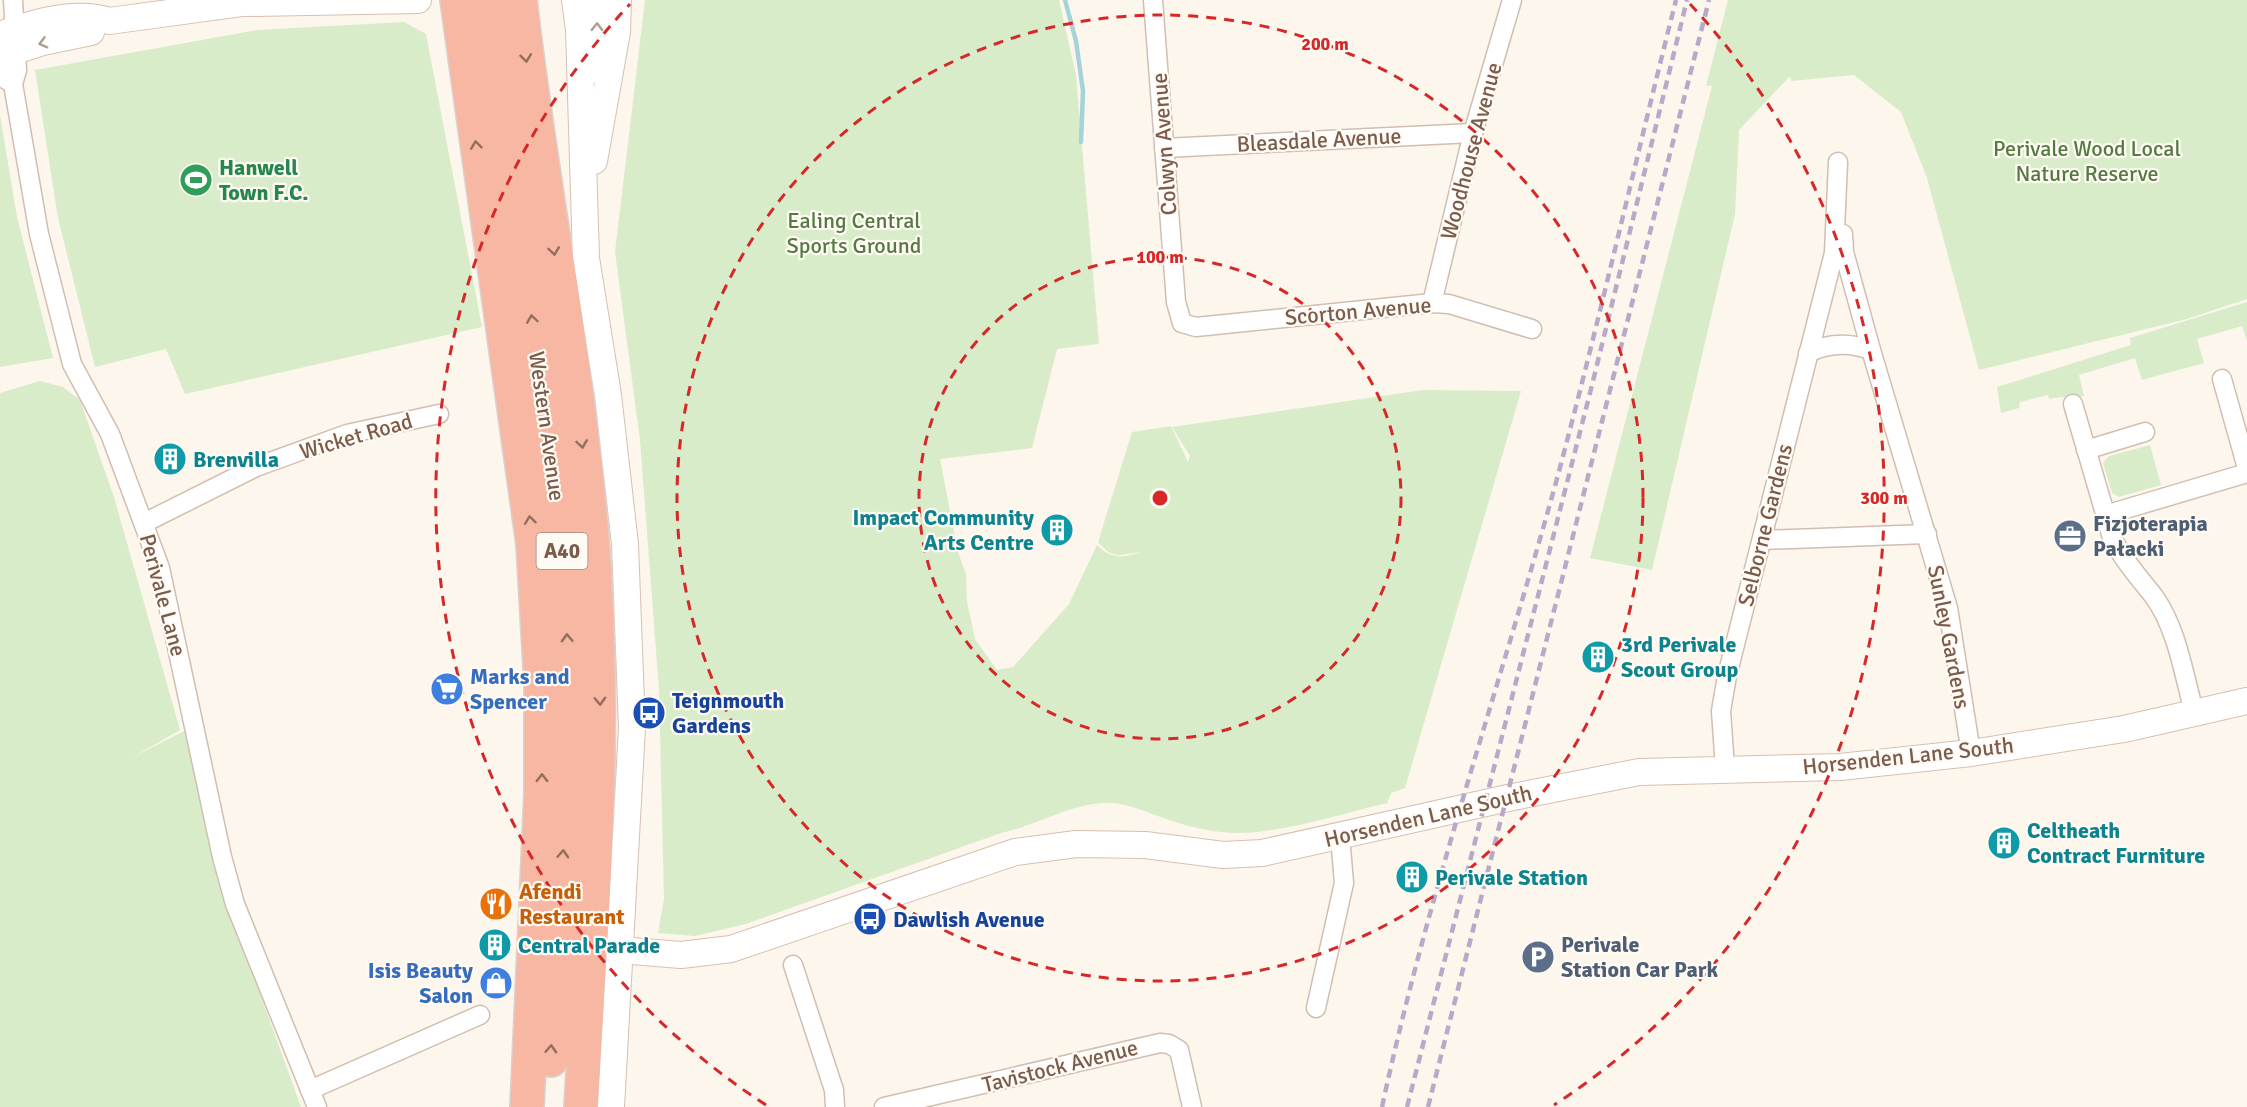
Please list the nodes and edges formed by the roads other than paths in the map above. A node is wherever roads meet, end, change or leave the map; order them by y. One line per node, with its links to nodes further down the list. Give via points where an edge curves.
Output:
1 (13, 0): 12 (street, Perivale Lane)
2 (418, 0): 11 (main road)
3 (457, 0): 44 (highway, A40, one-way to 3, via 542,793 534,555)
4 (488, 0): 45 (highway, Western Avenue / A40, one-way to 4, via 571,723 565,585 553,458)
5 (520, 0): 46 (highway, Western Avenue / A40, one-way to 46, via 584,457 595,580 601,726)
6 (575, 0): 14 (main road)
7 (596, 0): 14 (main road, one-way to 7, via 597,38)
8 (618, 0): 17 (main road, via 617,32)
9 (1153, 0): 15 (street, Colwyn Avenue)
10 (1512, 0): 13 (street, Woodhouse Avenue)
11 (255, 2): 12 (main road, via 109,21 94,16 40,23)
12 (5, 48): 31 (street, Perivale Lane, via 17,70 13,84 39,234 68,353 110,434)
13 (1473, 133): 15 (street, Bleasdale Avenue); 18 (street, Woodhouse Avenue)
14 (583, 148): 17 (main road)
15 (1164, 148): 19 (street, Colwyn Avenue, via 1176,302)
16 (1838, 162): 21 (street, Sunley Gardens, via 1844,252); 22 (street, Selborne Gardens, via 1834,253)
17 (585, 215): 39 (main road, via 586,258 608,395 625,544 632,728)
18 (1432, 303): 19 (street, Scorton Avenue, via 1196,327); 20 (street, Scorton Avenue, via 1449,304)
19 (1182, 323)
20 (1532, 329)
21 (1871, 350): 22 (street, via 1858,345 1823,345); 32 (street, Sunley Gardens)
22 (1808, 353): 33 (street, Selborne Gardens)
23 (2222, 379): 28 (street)
24 (2073, 404): 27 (street)
25 (439, 414): 31 (street, Wicket Road, via 347,434 256,466)
26 (2145, 432): 27 (street)
27 (2086, 450): 30 (street, via 2104,510)
28 (2247, 468)
29 (2247, 473): 30 (street)
30 (2110, 515): 35 (street, via 2108,525 2119,551 2167,620)
31 (144, 523): 43 (street, Perivale Lane, via 171,613 232,894)
32 (1927, 534): 33 (street); 36 (street, Sunley Gardens, via 1948,609)
33 (1762, 540): 37 (street, Selborne Gardens, via 1721,711)
34 (2247, 701): 35 (main road, Horsenden Lane South)
35 (2194, 715): 36 (main road, Horsenden Lane South)
36 (1971, 753): 37 (main road, Horsenden Lane South, via 1840,767)
37 (1725, 768): 38 (main road, Horsenden Lane South, via 1602,778)
38 (1340, 836): 39 (main road, Horsenden Lane South, via 1262,853 1223,855 1145,845 1045,846 1015,852 731,949 681,955); 41 (street, via 1342,890)
39 (620, 950): 47 (main road)
40 (793, 965): 48 (street, via 834,1089)
41 (1316, 1008)
42 (480, 1015): 43 (street)
43 (314, 1099)
44 (527, 1107)
45 (549, 1107)
46 (581, 1107)
47 (611, 1107)
48 (835, 1107)
49 (884, 1107): 50 (street, Tavistock Avenue, via 1160,1043 1179,1050)
50 (1192, 1107)

